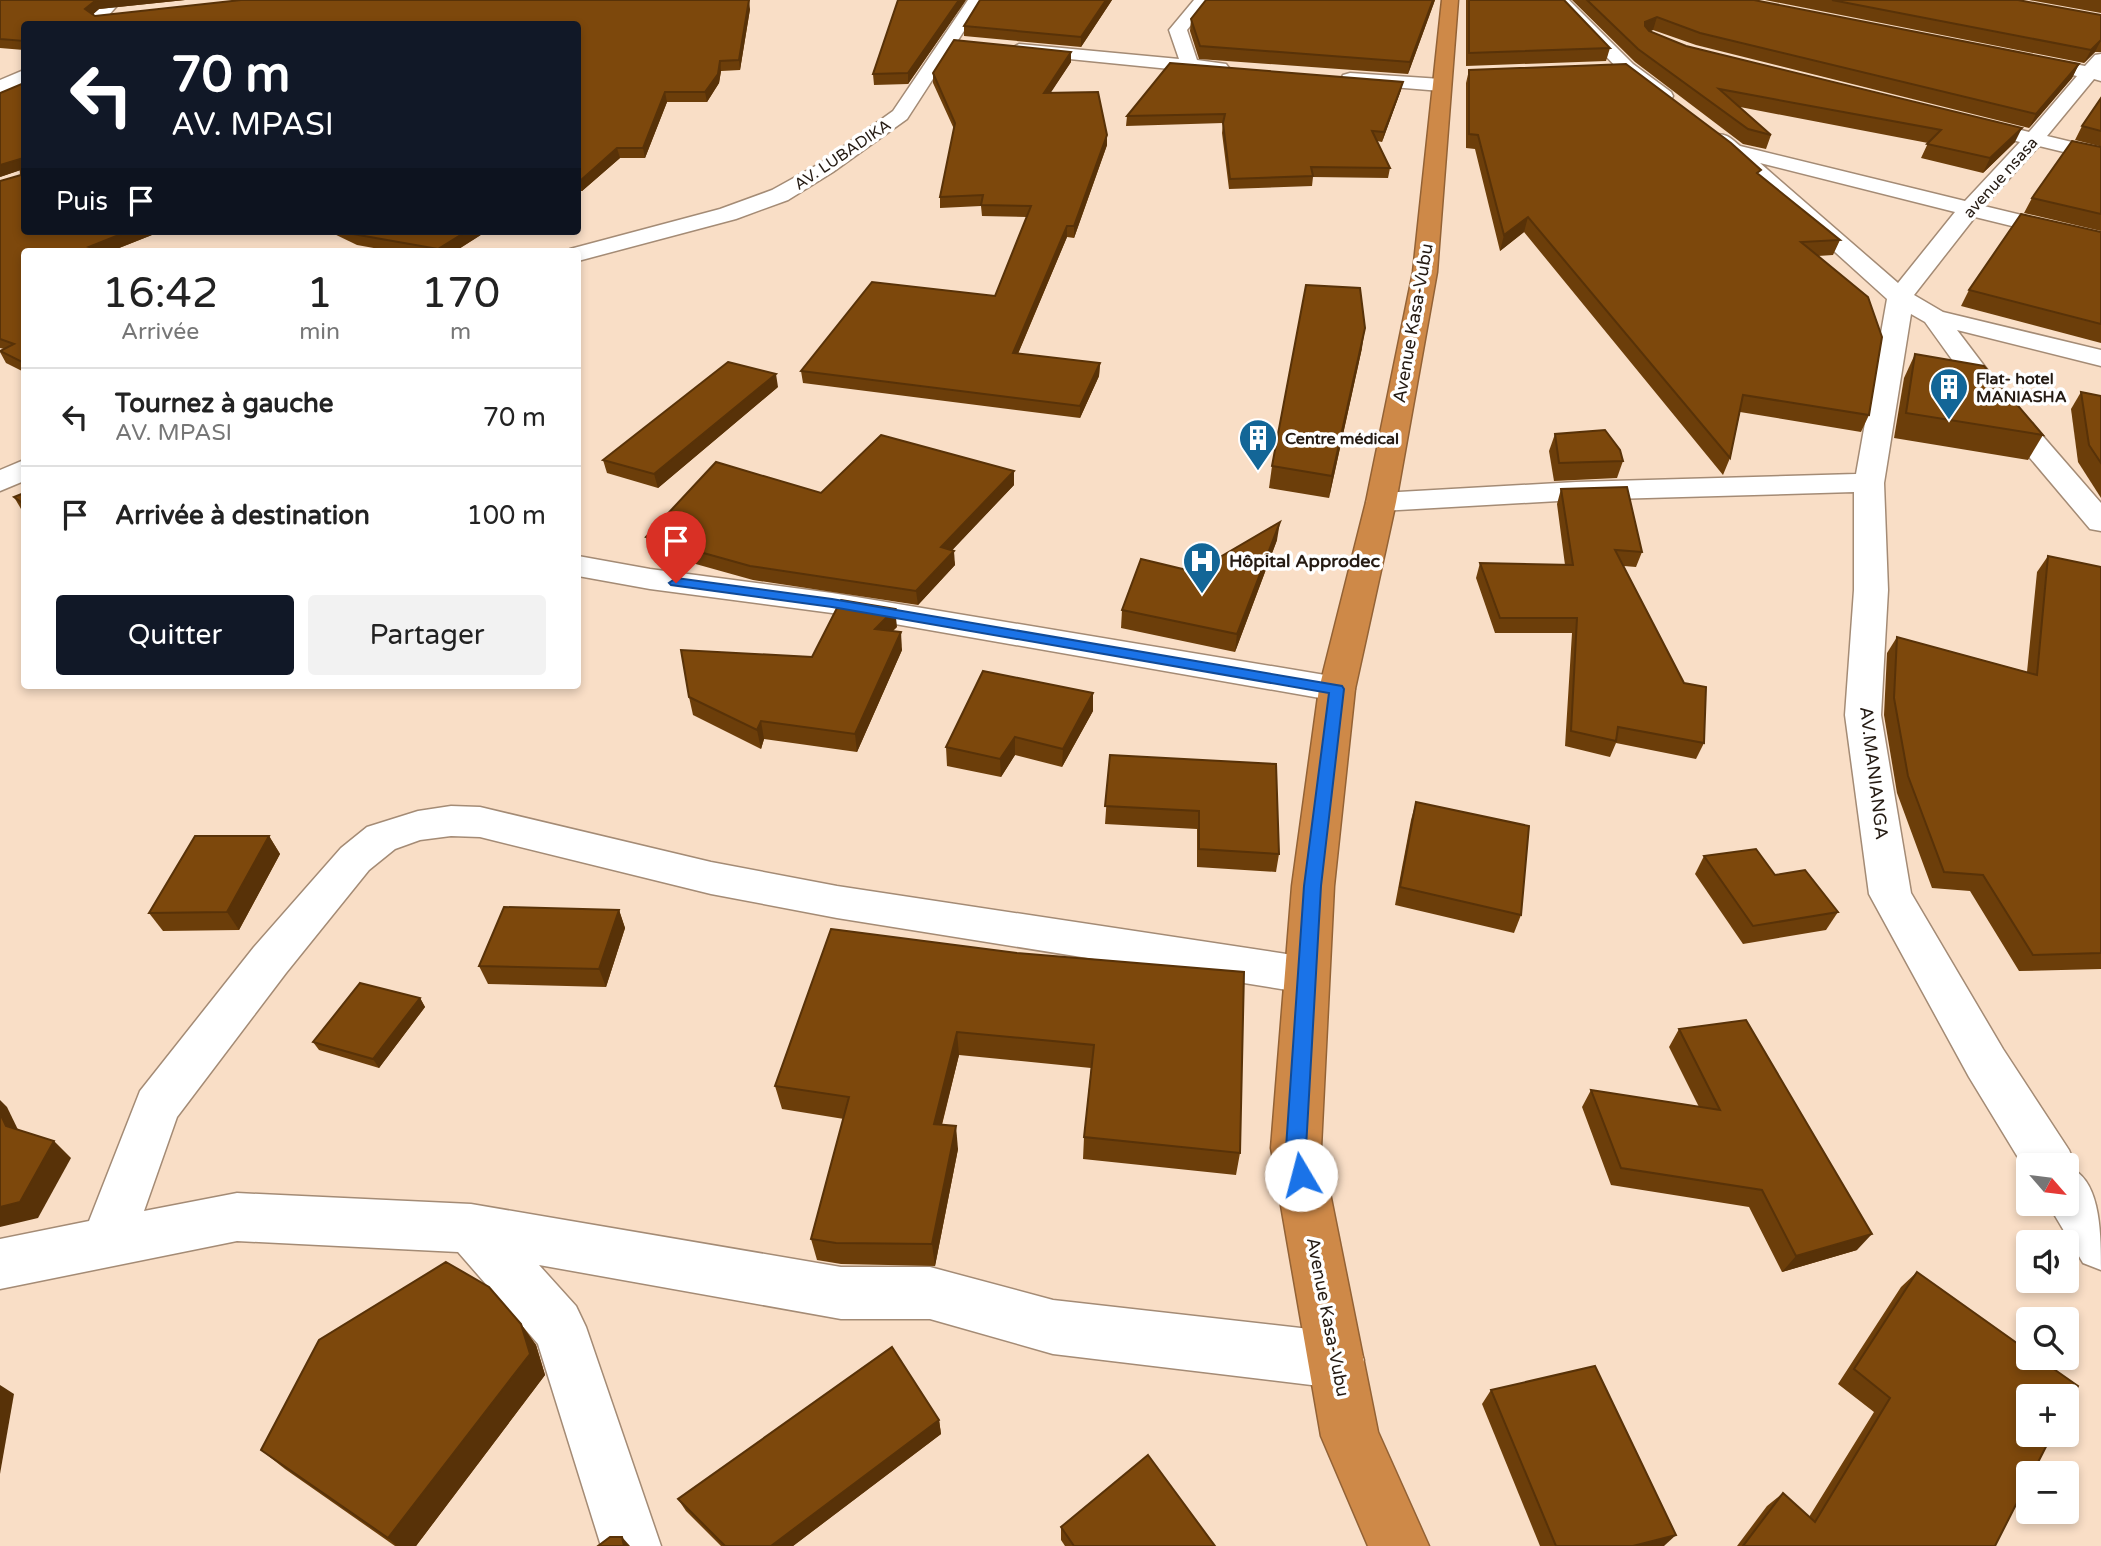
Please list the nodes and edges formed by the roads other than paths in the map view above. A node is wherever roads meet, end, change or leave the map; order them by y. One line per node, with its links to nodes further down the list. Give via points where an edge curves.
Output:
1 (114, 0): 7 (street)
2 (976, 0): 27 (street, AV. LUBADIKA, via 957,42 936,57 900,115 826,168 780,195 728,215)
3 (1202, 0): 10 (street, via 1178,30)
4 (1450, 0): 17 (highway, Avenue Kasa-Vubu)
5 (1560, 0): 11 (street)
6 (127, 14): 7 (street)
7 (95, 21)
8 (1004, 47): 10 (street)
9 (2008, 56): 14 (street)
10 (1190, 66): 12 (street)
11 (1627, 68): 13 (street); 19 (street)
12 (1237, 69)
13 (1601, 69)
14 (2098, 69): 22 (street, avenue nsasa)
15 (21, 77): 18 (street)
16 (1336, 78): 17 (street)
17 (1447, 79): 34 (highway, Avenue Kasa-Vubu, via 1425,272)
18 (0, 87)
19 (1680, 108)
20 (1955, 119): 22 (street)
21 (1702, 125): 23 (street)
22 (2034, 139): 24 (street); 25 (street, avenue nsasa)
23 (1735, 151): 25 (street); 28 (street)
24 (2101, 155)
25 (1969, 209): 26 (street); 28 (street, avenue nsasa)
26 (2101, 241)
27 (581, 253)
28 (1900, 297): 29 (street); 33 (street, AV.MANIANGA)
29 (1934, 317): 30 (street); 35 (street, via 1992,394)
30 (2101, 358)
31 (21, 471): 32 (street)
32 (0, 482)
33 (1869, 483): 34 (street); 39 (street, AV.MANIANGA, via 1871,590 1863,715 1890,894)
34 (1381, 502): 37 (highway, Avenue Kasa-Vubu)
35 (2101, 522)
36 (581, 567): 37 (street, via 832,603)
37 (1337, 689): 38 (highway, Avenue Kasa-Vubu)
38 (1306, 975): 42 (street, via 837,902 711,878 480,821 418,826 381,838 355,859 157,1106); 45 (highway, Avenue Kasa-Vubu, via 1296,1148)
39 (2043, 1153)
40 (2079, 1210): 43 (street)
41 (471, 1228): 42 (street, via 237,1217); 45 (street, via 841,1293 930,1293 1053,1328); 46 (street, via 557,1325)
42 (107, 1243): 44 (street)
43 (2101, 1245)
44 (0, 1264)
45 (1336, 1360): 47 (highway, Avenue Kasa-Vubu, via 1350,1436)
46 (631, 1546)
47 (1399, 1546)

